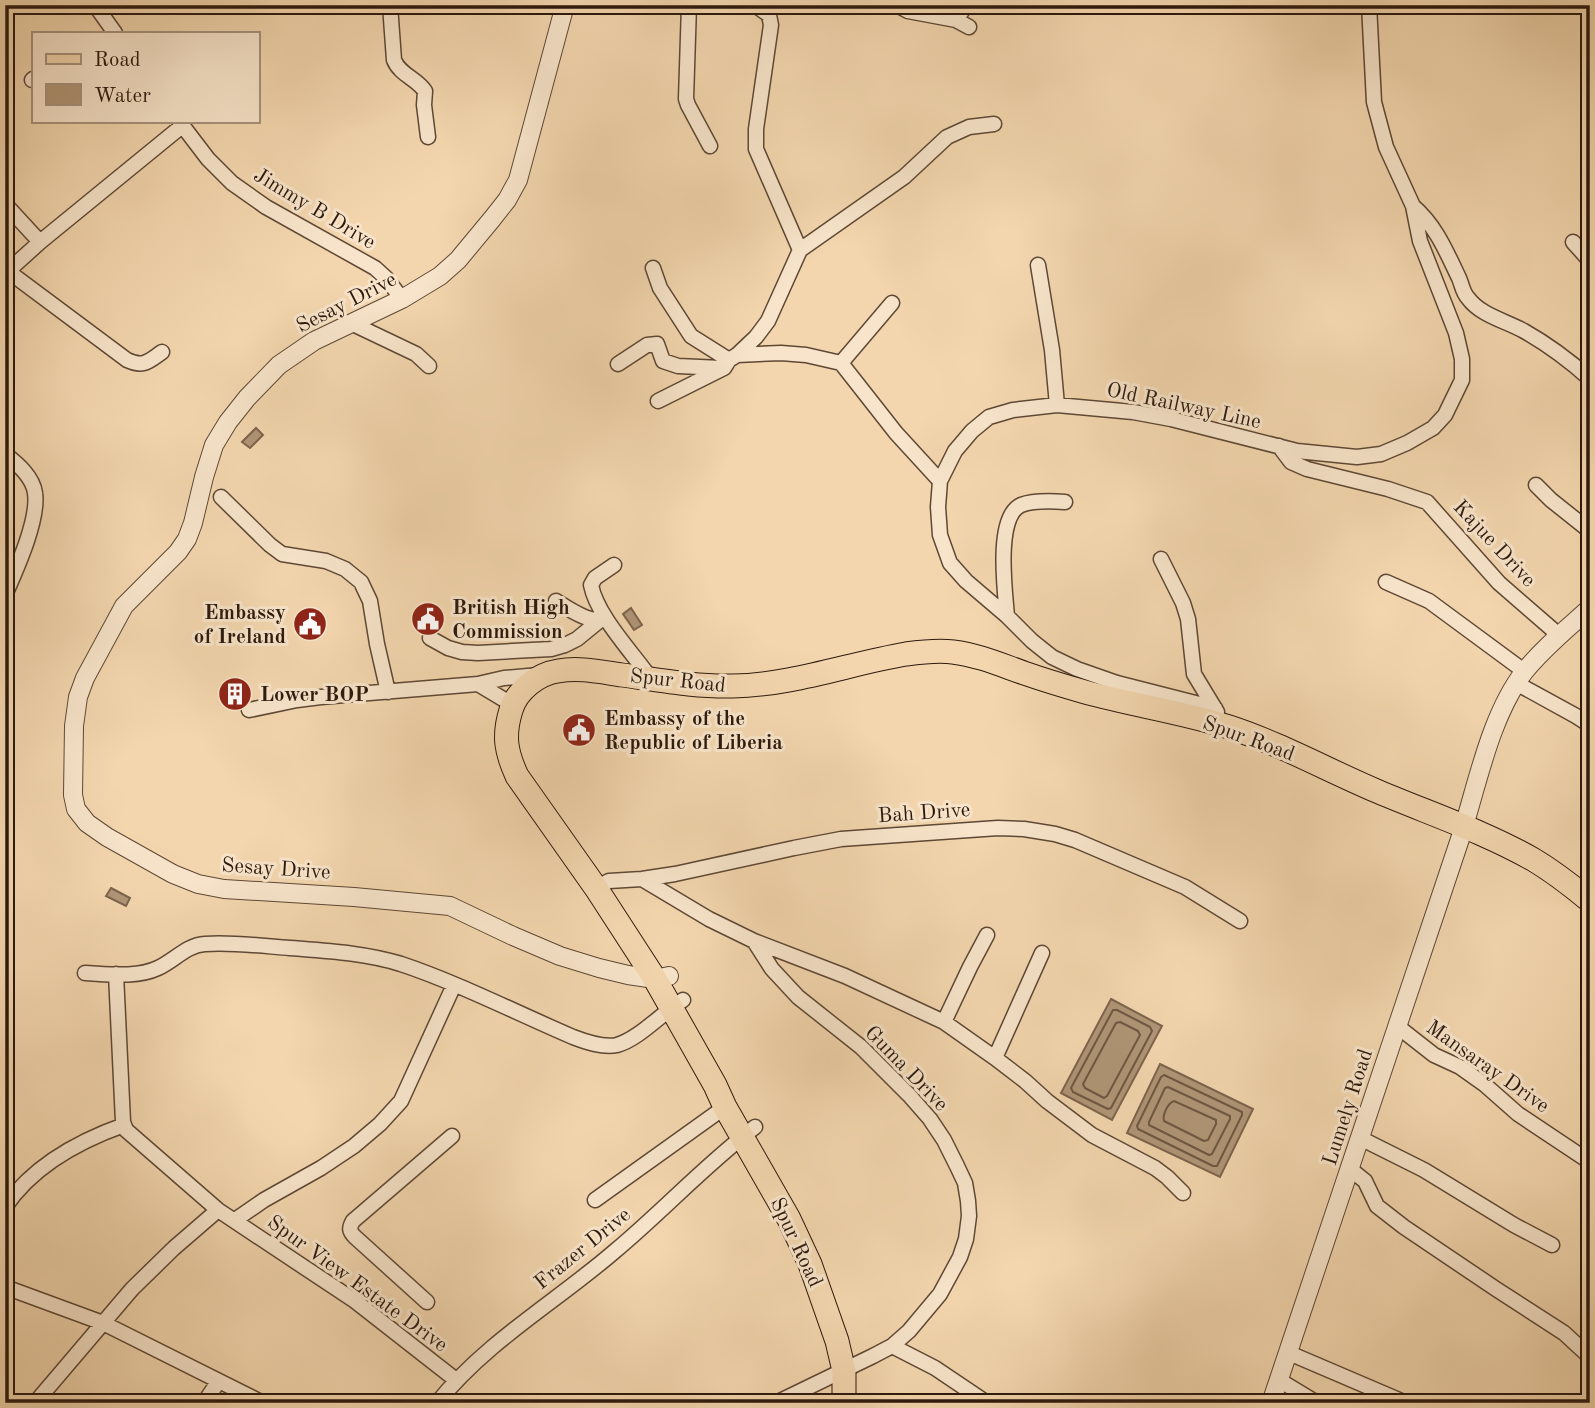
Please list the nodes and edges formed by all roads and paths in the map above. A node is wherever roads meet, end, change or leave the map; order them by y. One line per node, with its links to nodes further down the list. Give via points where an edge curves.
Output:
1 (95, 5): 11 (street)
2 (390, 5): 14 (street, via 394,60 425,92)
3 (565, 5): 25 (street, Sesay Drive, via 518,180 507,200 457,260)
4 (689, 5): 15 (street, via 686,99)
5 (755, 5): 20 (street, via 769,15 771,25 757,149)
6 (897, 5): 9 (street)
7 (967, 5): 9 (street)
8 (1369, 5): 17 (street, Old Railway Line, via 1374,102 1386,147)
9 (956, 20): 10 (street)
10 (969, 27)
11 (107, 30)
12 (181, 123): 18 (street); 25 (street, Jimmy B Drive, via 232,183 375,268)
13 (994, 124): 20 (street, via 969,127 947,137 904,177)
14 (428, 137)
15 (710, 146)
16 (5, 204): 18 (street)
17 (1413, 206): 33 (street, Old Railway Line, via 1434,229 1467,298 1549,347); 36 (street, Old Railway Line, via 1420,241 1462,359 1462,380 1445,415 1433,428 1381,454 1357,457)
18 (40, 242): 24 (street)
19 (1573, 242): 21 (street)
20 (800, 250): 29 (street, via 768,321)
21 (1590, 261)
22 (1038, 265): 35 (street)
23 (653, 268): 29 (street, via 660,288 691,336)
24 (7, 270): 28 (street, via 127,360 139,365)
25 (402, 299): 27 (street, Sesay Drive)
26 (892, 303): 30 (street)
27 (351, 323): 32 (street, via 416,354); 76 (street, Sesay Drive, via 279,365 234,414 214,445 187,539 124,606 85,678 74,726 72,795 76,810 107,837 198,884 450,906 560,956 628,975)
28 (162, 352)
29 (730, 361): 30 (street, via 781,353); 31 (street, via 678,366 663,361 657,344 647,345); 34 (street)
30 (841, 363): 38 (street, via 895,433)
31 (618, 364)
32 (429, 366)
33 (1590, 379)
34 (658, 401)
35 (1057, 405): 36 (street, Old Railway Line, via 1171,419); 38 (street, Old Railway Line, via 989,417 955,451)
36 (1279, 446): 51 (street, Kajue Drive, via 1291,462 1307,469 1427,502 1499,583)
37 (5, 454): 46 (street, via 27,474 35,492 27,539)
38 (940, 481): 49 (street, Old Railway Line, via 940,535 950,563)
39 (1536, 485): 42 (street)
40 (221, 497): 58 (street, via 282,554 326,561 361,582 370,601)
41 (1065, 502): 49 (street, via 1022,505 1011,513 1004,548)
42 (1590, 531)
43 (1161, 559): 60 (street, via 1188,619 1194,674)
44 (614, 565): 50 (street, via 591,585)
45 (1386, 582): 55 (street, via 1429,601)
46 (5, 595)
47 (556, 601): 50 (street)
48 (1590, 608): 51 (street, Lumely Road)
49 (1007, 616): 60 (street, Old Railway Line, via 1052,657 1077,670)
50 (603, 620): 52 (street, via 577,639 551,649 462,652); 56 (street)
51 (1560, 636): 55 (street, Lumely Road)
52 (430, 638)
53 (907, 661): 56 (main road, Spur Road, via 734,686); 63 (main road, Spur Road, via 928,652 953,652 1086,692); 64 (main road, Spur Road, via 966,667 1220,740 1373,804); 65 (main road, Spur Road, via 759,700 690,699 583,683 549,688 529,706 520,738 531,771)
54 (542, 675): 56 (main road, Spur Road, via 574,669); 57 (street); 59 (main road)
55 (1520, 677): 62 (street); 64 (street, Lumely Road, via 1488,746)
56 (652, 679)
57 (478, 684): 58 (street); 59 (street)
58 (388, 692): 61 (street, via 309,698)
59 (513, 705): 65 (main road, Spur Road, via 507,725 510,760 517,776)
60 (1215, 708): 63 (street)
61 (249, 710)
62 (1590, 725)
63 (1229, 727): 64 (main road, Spur Road)
64 (1462, 832): 68 (main road, Spur Road, via 1536,861); 69 (main road, Spur Road, via 1534,875); 80 (street, Lumely Road)
65 (570, 839): 67 (main road, Spur Road)
66 (642, 879): 67 (street, Bah Drive); 70 (street, Bah Drive, via 841,839 1024,829 1075,840 1185,887); 72 (street)
67 (603, 884): 76 (main road, Spur Road)
68 (1590, 901)
69 (1590, 918)
70 (1240, 921)
71 (987, 936): 79 (street)
72 (754, 941): 79 (street); 99 (street, Guma Drive, via 798,997 861,1047 930,1119 965,1183 969,1216 960,1257 940,1294)
73 (1042, 953): 81 (street)
74 (85, 974): 75 (street)
75 (116, 974): 77 (street, via 159,968 196,945 207,944 354,954 402,965); 84 (street)
76 (662, 977): 78 (main road, Spur Road)
77 (454, 985): 78 (street, via 593,1044 615,1045 631,1039); 94 (street, Spur View Estate Drive, via 401,1101 380,1124 321,1168)
78 (676, 1003): 82 (main road, Spur Road)
79 (944, 1022): 81 (street)
80 (1397, 1026): 87 (street, Lumely Road); 88 (street, Mansaray Drive)
81 (995, 1058): 90 (street, via 1092,1135 1155,1168)
82 (721, 1082): 83 (main road, Spur Road); 85 (main road, Spur Road)
83 (725, 1107): 85 (main road, Spur Road); 91 (street)
84 (124, 1125): 92 (street, via 67,1152 16,1190); 93 (street, Spur View Estate Drive)
85 (749, 1132): 102 (main road, Spur Road, via 822,1255 836,1293); 103 (street, Frazer Drive, via 615,1252)
86 (452, 1136): 97 (street, via 349,1227)
87 (1360, 1138): 89 (street, Lumely Road); 95 (street)
88 (1590, 1162)
89 (1350, 1169): 100 (street, Lumely Road); 101 (street, via 1365,1181 1386,1213 1564,1333)
90 (1183, 1193)
91 (595, 1199)
92 (5, 1207)
93 (218, 1210): 94 (street, Spur View Estate Drive); 98 (street, via 132,1289)
94 (235, 1220): 103 (street, Spur View Estate Drive, via 355,1301)
95 (1552, 1245)
96 (5, 1287): 98 (street)
97 (427, 1302)
98 (103, 1323): 105 (street); 106 (street)
99 (892, 1346): 102 (street, Guma Drive); 113 (street)
100 (1289, 1353): 104 (street, Lumely Road); 116 (street)
101 (1590, 1357)
102 (851, 1367): 110 (street, Guma Drive); 111 (main road, Spur Road); 112 (main road, Spur Road)
103 (456, 1380): 109 (street, Frazer Drive)
104 (1279, 1380): 114 (street, Lumely Road); 115 (street)
105 (218, 1382): 107 (street); 108 (street)
106 (35, 1403)
107 (204, 1403)
108 (263, 1403)
109 (438, 1403)
110 (776, 1403)
111 (845, 1403)
112 (859, 1403)
113 (987, 1403)
114 (1271, 1403)
115 (1317, 1403)
116 (1406, 1403)

